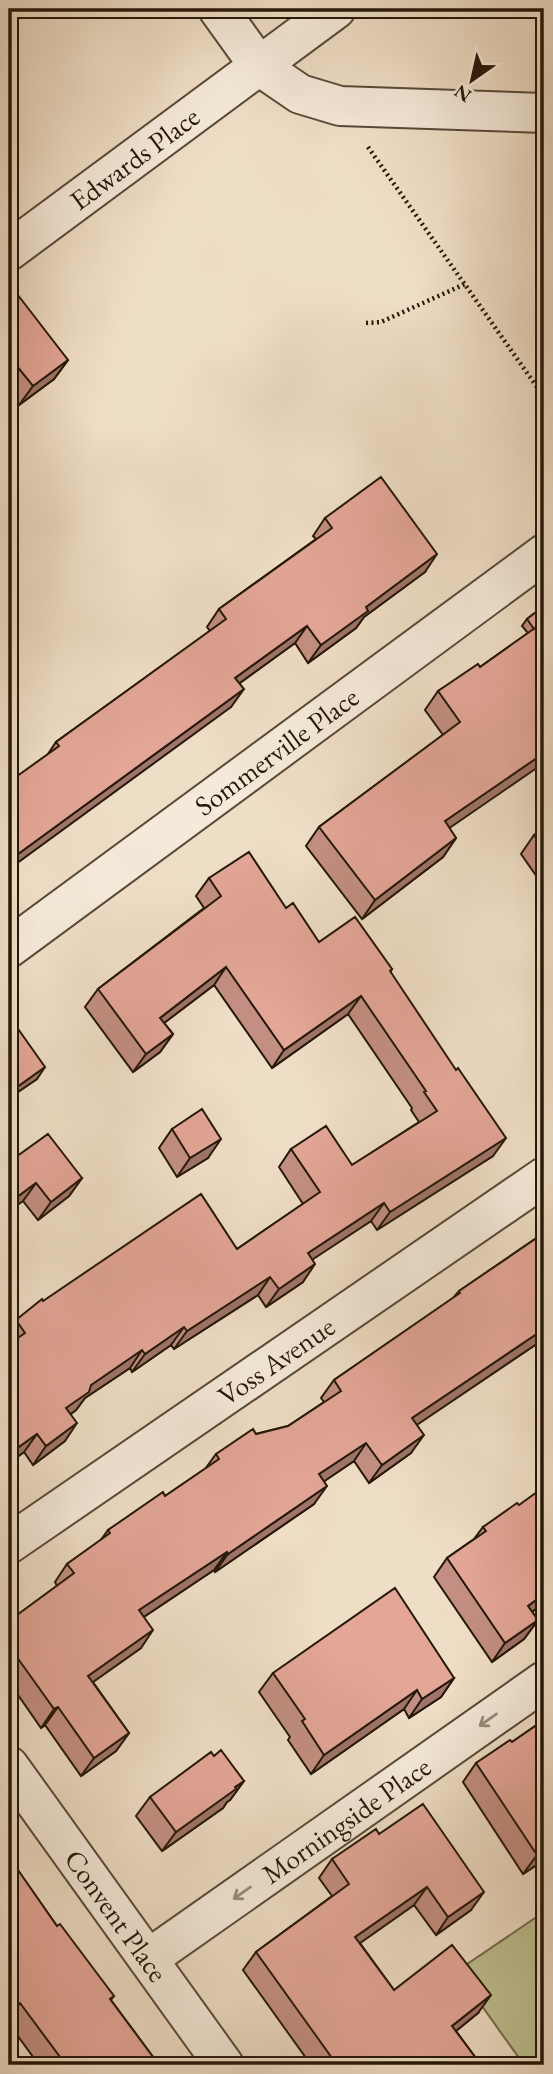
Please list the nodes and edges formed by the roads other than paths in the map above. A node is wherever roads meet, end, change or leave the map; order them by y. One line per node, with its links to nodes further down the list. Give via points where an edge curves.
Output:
1 (218, 9): 3 (street)
2 (335, 9): 3 (street, Edwards Place)
3 (259, 66): 4 (street, via 300,94 340,106); 5 (street, Edwards Place)
4 (544, 113)
5 (9, 251)
6 (544, 554): 7 (street, Sommerville Place)
7 (9, 948)
8 (544, 1177): 9 (street, Voss Avenue)
9 (9, 1544)
10 (544, 1681): 12 (street, Morningside Place, one-way to 12)
11 (9, 1766): 12 (street, Convent Place)
12 (148, 1959): 13 (street, Convent Place)
13 (224, 2065)

